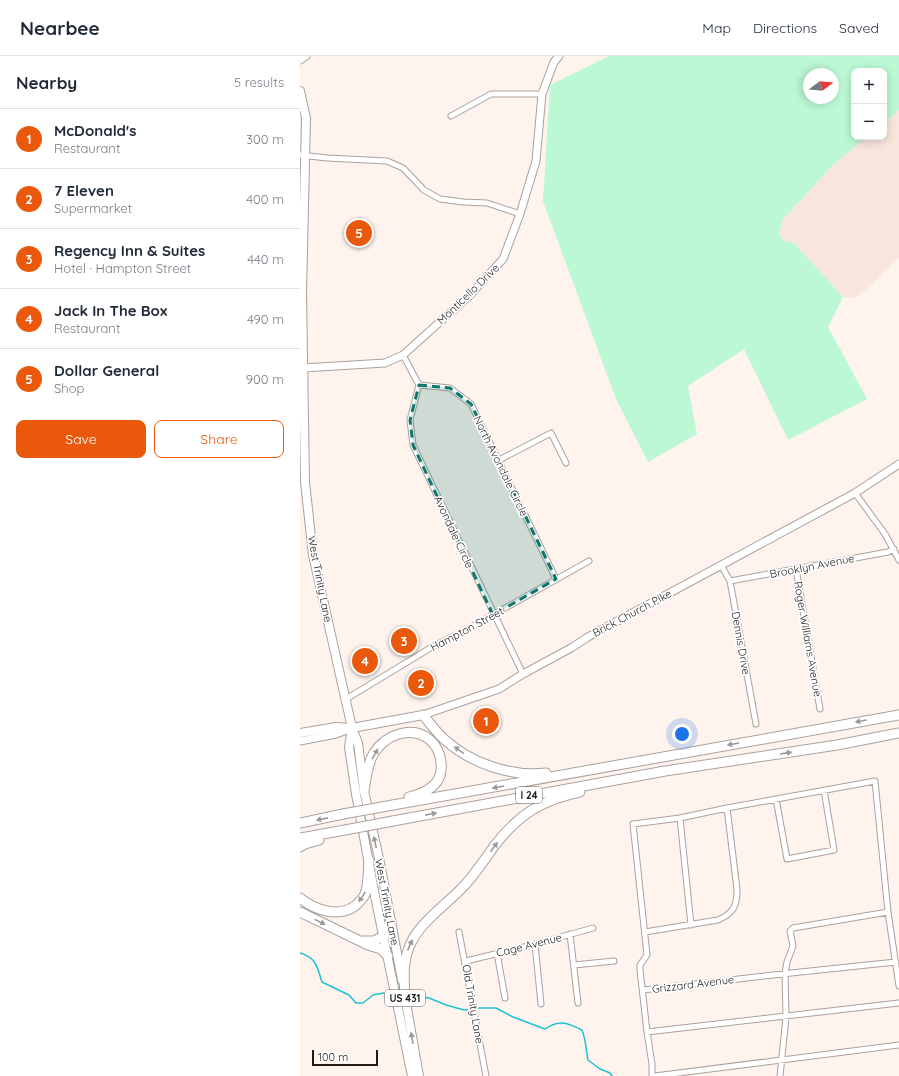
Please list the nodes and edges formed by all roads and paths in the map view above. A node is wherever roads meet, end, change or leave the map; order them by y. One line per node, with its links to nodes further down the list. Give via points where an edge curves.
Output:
1 (306, 56): 3 (main road)
2 (559, 56): 5 (main road, Monticello Drive, via 554,62)
3 (300, 60)
4 (300, 92): 7 (main road, West Trinity Lane / US 431, via 306,118)
5 (542, 94): 6 (street, via 491,94); 8 (main road, Monticello Drive, via 536,161)
6 (451, 116)
7 (302, 155): 8 (street, via 387,161 403,168 424,190 440,199 487,203); 9 (main road, West Trinity Lane / US 431)
8 (520, 214): 11 (main road, Monticello Drive, via 503,259 470,294)
9 (301, 267): 10 (main road, West Trinity Lane / US 431)
10 (301, 293): 12 (main road, West Trinity Lane / US 431)
11 (403, 355): 12 (main road, Monticello Drive, via 385,363); 13 (street)
12 (303, 368): 27 (main road, West Trinity Lane / US 431, via 305,482 312,544)
13 (419, 385): 14 (street, North Avondale Circle, via 450,388 471,404); 25 (street, Avondale Circle, via 410,420 413,445)
14 (499, 460): 15 (street, via 551,433); 23 (street, North Avondale Circle)
15 (566, 463)
16 (899, 464): 17 (main road, Brick Church Pike)
17 (855, 493): 18 (street); 21 (main road, Brick Church Pike)
18 (894, 549): 19 (street); 22 (street, Brooklyn Avenue)
19 (899, 560)
20 (589, 561): 23 (street, Hampton Street)
21 (721, 565): 24 (street, Dennis Drive); 26 (main road, Brick Church Pike)
22 (796, 569): 24 (street, Brooklyn Avenue); 28 (street, Roger Williams Avenue)
23 (556, 579): 25 (street, Hampton Street)
24 (730, 581): 31 (street, Dennis Drive)
25 (493, 614): 26 (street, Avondale Circle); 27 (street, Hampton Street)
26 (523, 674): 29 (main road, Brick Church Pike, via 492,692)
27 (346, 699): 32 (main road, West Trinity Lane / US 431)
28 (820, 709)
29 (424, 715): 32 (main road, Brick Church Pike); 36 (highway, one-way to 29, via 535,774 511,772 471,759 444,739)
30 (899, 715): 36 (highway, I 24, one-way to 36)
31 (756, 724)
32 (352, 728): 33 (main road, Brick Church Pike, via 336,727); 35 (main road, Brick Church Pike); 39 (main road, West Trinity Lane / US 431, via 358,743); 48 (main road, West Trinity Lane / US 431, via 350,747 356,794)
33 (300, 733)
34 (899, 733): 37 (highway, I 24, one-way to 34)
35 (300, 742)
36 (632, 763): 41 (highway, I 24, one-way to 41)
37 (665, 771): 45 (highway, I 24, one-way to 37, bridge); 70 (highway, one-way to 37, via 404,964 407,951 418,930 464,885 516,821 537,806 570,794 628,783)
38 (824, 790): 40 (street); 40 (street, via 834,850 787,859); 51 (street, via 875,781)
39 (364, 791): 41 (highway, one-way to 41, via 368,767 374,753 388,739 396,734 408,732 431,740 440,755 440,774 435,784 421,794 404,799); 52 (main road, West Trinity Lane / US 431, one-way to 39)
40 (776, 799): 42 (street)
41 (393, 806): 44 (highway, I 24, one-way to 44, bridge)
42 (727, 808): 43 (street); 53 (street, via 737,889 736,904 732,911 718,920)
43 (680, 818): 53 (street); 56 (street, via 633,824)
44 (300, 823)
45 (335, 832): 46 (highway, I 24); 47 (highway)
46 (300, 838)
47 (300, 847)
48 (369, 860): 49 (highway, one-way to 49, via 365,895 352,908 335,912 326,911 313,907); 58 (main road, West Trinity Lane / US 431)
49 (300, 898)
50 (300, 912): 59 (highway, one-way to 59)
51 (888, 912): 65 (street); 67 (street, via 793,928 790,931 793,946)
52 (391, 921): 58 (highway); 70 (main road, West Trinity Lane / US 431)
53 (692, 924): 56 (street)
54 (593, 928): 57 (street, Cage Avenue)
55 (459, 932): 63 (street, Old Trinity Lane)
56 (645, 932): 69 (street, via 647,955 640,965)
57 (570, 934): 60 (street, Cage Avenue); 66 (street)
58 (384, 936): 59 (highway, via 374,941); 62 (main road, West Trinity Lane / US 431)
59 (360, 941): 62 (highway, via 381,949)
60 (535, 944): 61 (street, Cage Avenue); 74 (street)
61 (497, 953): 63 (street, Cage Avenue); 71 (street)
62 (388, 956): 80 (main road, West Trinity Lane / US 431)
63 (466, 961): 82 (street, Old Trinity Lane)
64 (614, 961): 66 (street)
65 (896, 962): 67 (street, Grizzard Avenue); 68 (street)
66 (574, 965): 72 (street)
67 (785, 974): 69 (street, Grizzard Avenue); 75 (street)
68 (899, 986)
69 (643, 990): 76 (street, Grizzard Avenue)
70 (405, 997): 81 (main road, West Trinity Lane / US 431, one-way to 70)
71 (505, 998)
72 (578, 1003)
73 (899, 1003): 75 (street)
74 (542, 1004)
75 (786, 1016): 76 (street); 78 (street)
76 (647, 1032): 83 (street, Grizzard Avenue)
77 (899, 1045): 78 (street)
78 (781, 1060): 79 (street); 85 (street)
79 (699, 1073): 84 (street)
80 (412, 1076)
81 (419, 1076)
82 (486, 1076)
83 (652, 1076)
84 (655, 1076)
85 (780, 1076)

